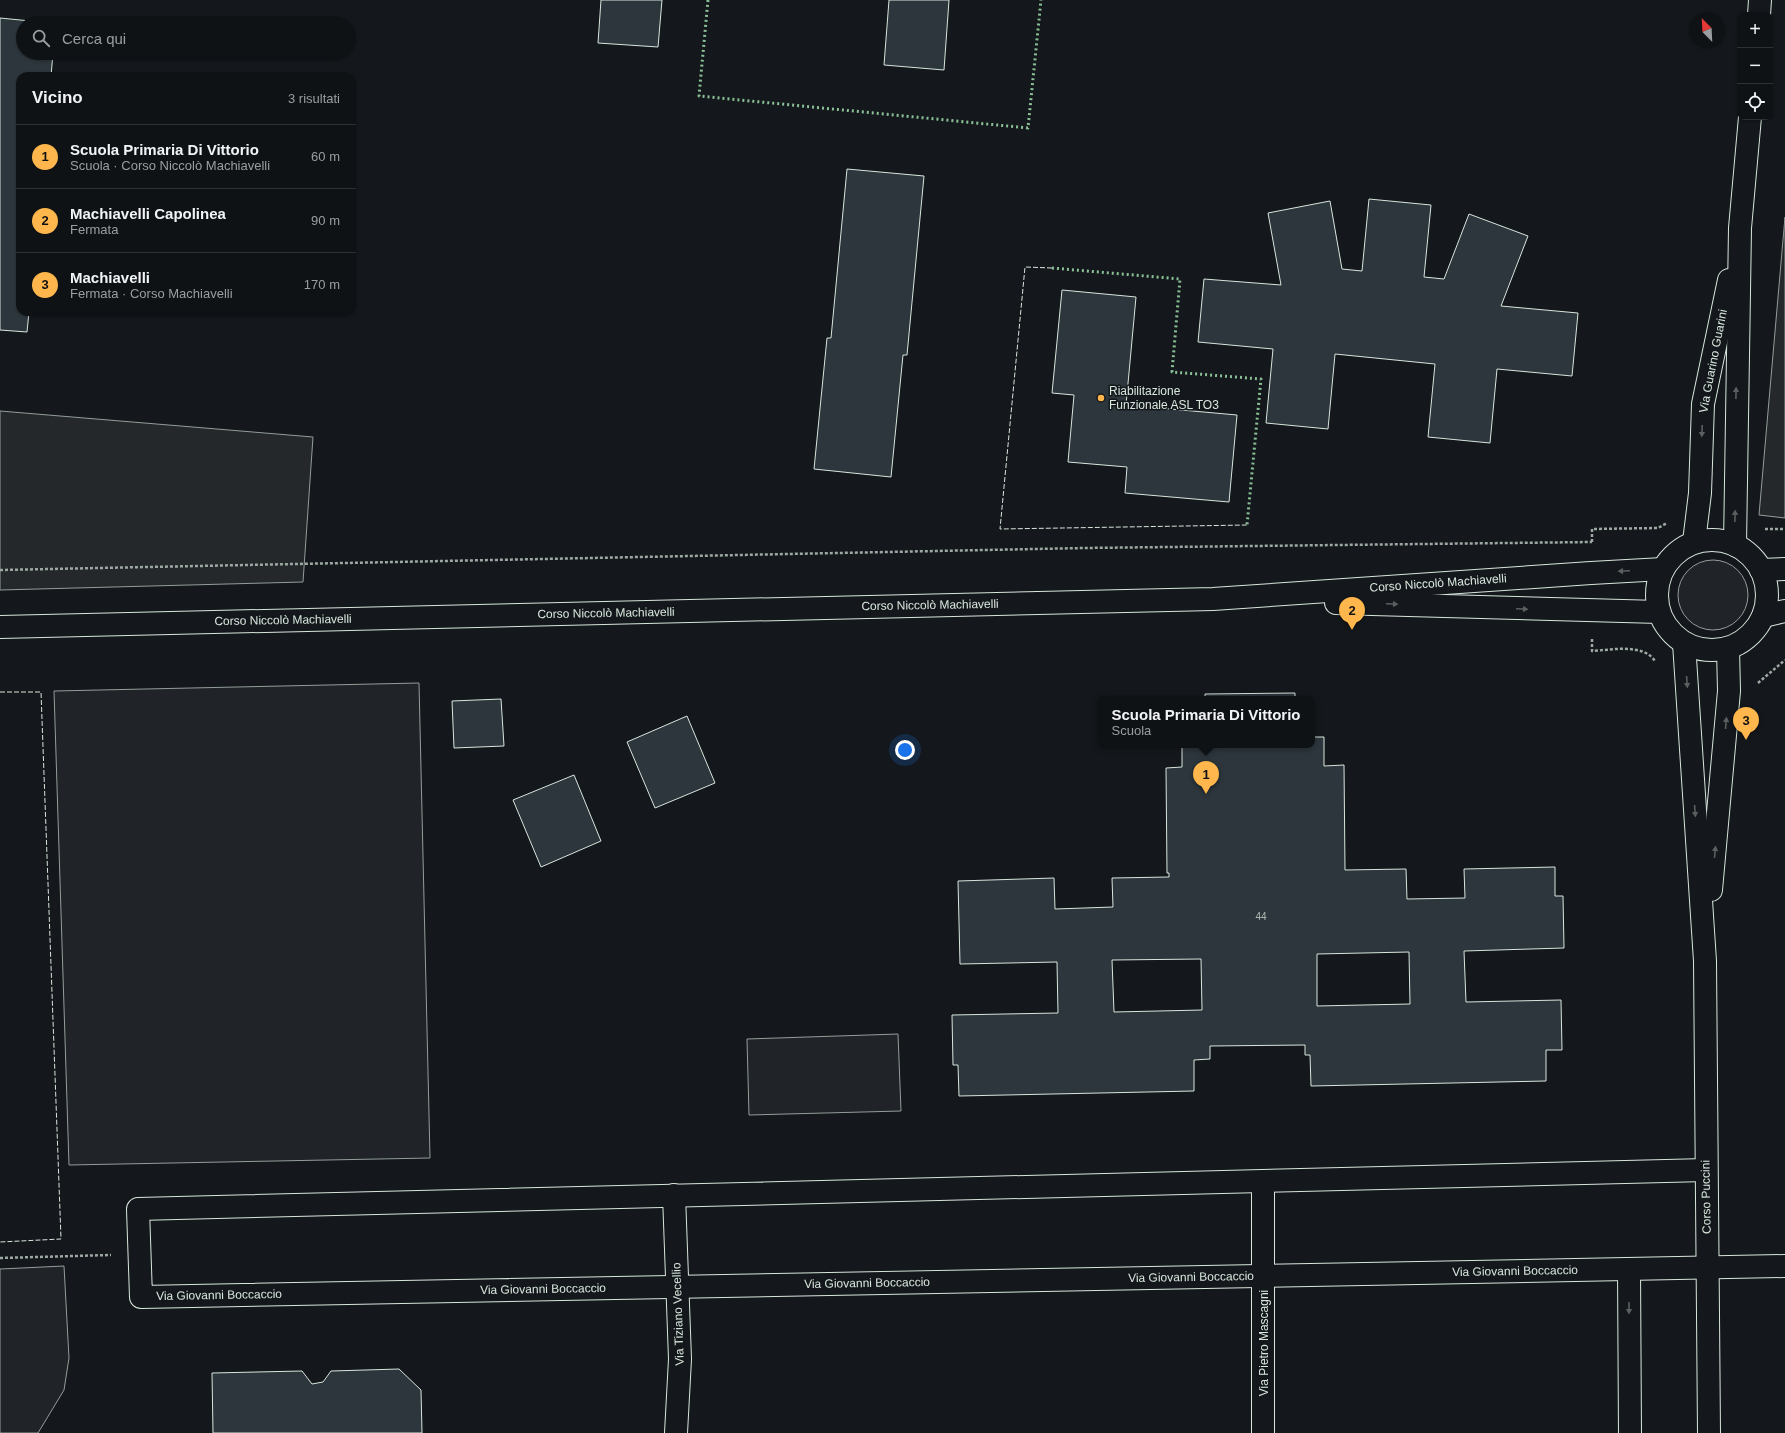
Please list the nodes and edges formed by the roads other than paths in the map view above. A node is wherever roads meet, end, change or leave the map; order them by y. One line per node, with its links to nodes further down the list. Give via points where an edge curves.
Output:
1 (1760, 0): 2 (street)
2 (1759, 12)
3 (1750, 120): 4 (street, Via Guarino Guarini)
4 (1740, 228): 5 (street, Via Guarino Guarini, one-way to 5, via 1703,404 1700,493); 6 (street, Via Guarino Guarini, one-way to 4)
5 (1694, 542): 6 (street, via 1714,539); 8 (street, via 1678,552)
6 (1735, 544): 9 (street, via 1750,554)
7 (1785, 569): 9 (street)
8 (1662, 570): 10 (street, Corso Niccolò Machiavelli, one-way to 10, via 1591,572); 12 (street, via 1657,590)
9 (1762, 570): 13 (street, via 1767,592)
10 (1213, 599): 12 (street, Corso Niccolò Machiavelli, one-way to 12); 14 (street, Corso Niccolò Machiavelli)
11 (1785, 611): 13 (street)
12 (1659, 612): 15 (street, via 1669,629)
13 (1763, 616): 16 (street, via 1750,636)
14 (0, 627)
15 (1684, 643): 16 (street, via 1704,649); 17 (street, one-way to 17)
16 (1728, 648): 17 (street, one-way to 16, via 1729,691)
17 (1705, 961): 18 (street, Corso Puccini)
18 (1706, 1170): 19 (street, Via Giovanni Boccaccio); 22 (street, Corso Puccini)
19 (1263, 1181): 20 (street, Via Giovanni Boccaccio); 24 (street, Via Pietro Mascagni)
20 (674, 1196): 25 (street, Via Tiziano Vecellio); 25 (street, Via Giovanni Boccaccio, via 138,1209 141,1296)
21 (1785, 1266): 22 (street, Via Giovanni Boccaccio)
22 (1707, 1268): 23 (street, Via Giovanni Boccaccio); 29 (street, Corso Puccini)
23 (1629, 1269): 24 (street, Via Giovanni Boccaccio); 28 (street, one-way to 28)
24 (1264, 1276): 25 (street, Via Giovanni Boccaccio); 27 (street, Via Pietro Mascagni)
25 (677, 1287): 26 (street, Via Tiziano Vecellio, via 680,1359)
26 (676, 1433)
27 (1263, 1433)
28 (1630, 1433)
29 (1709, 1433)

